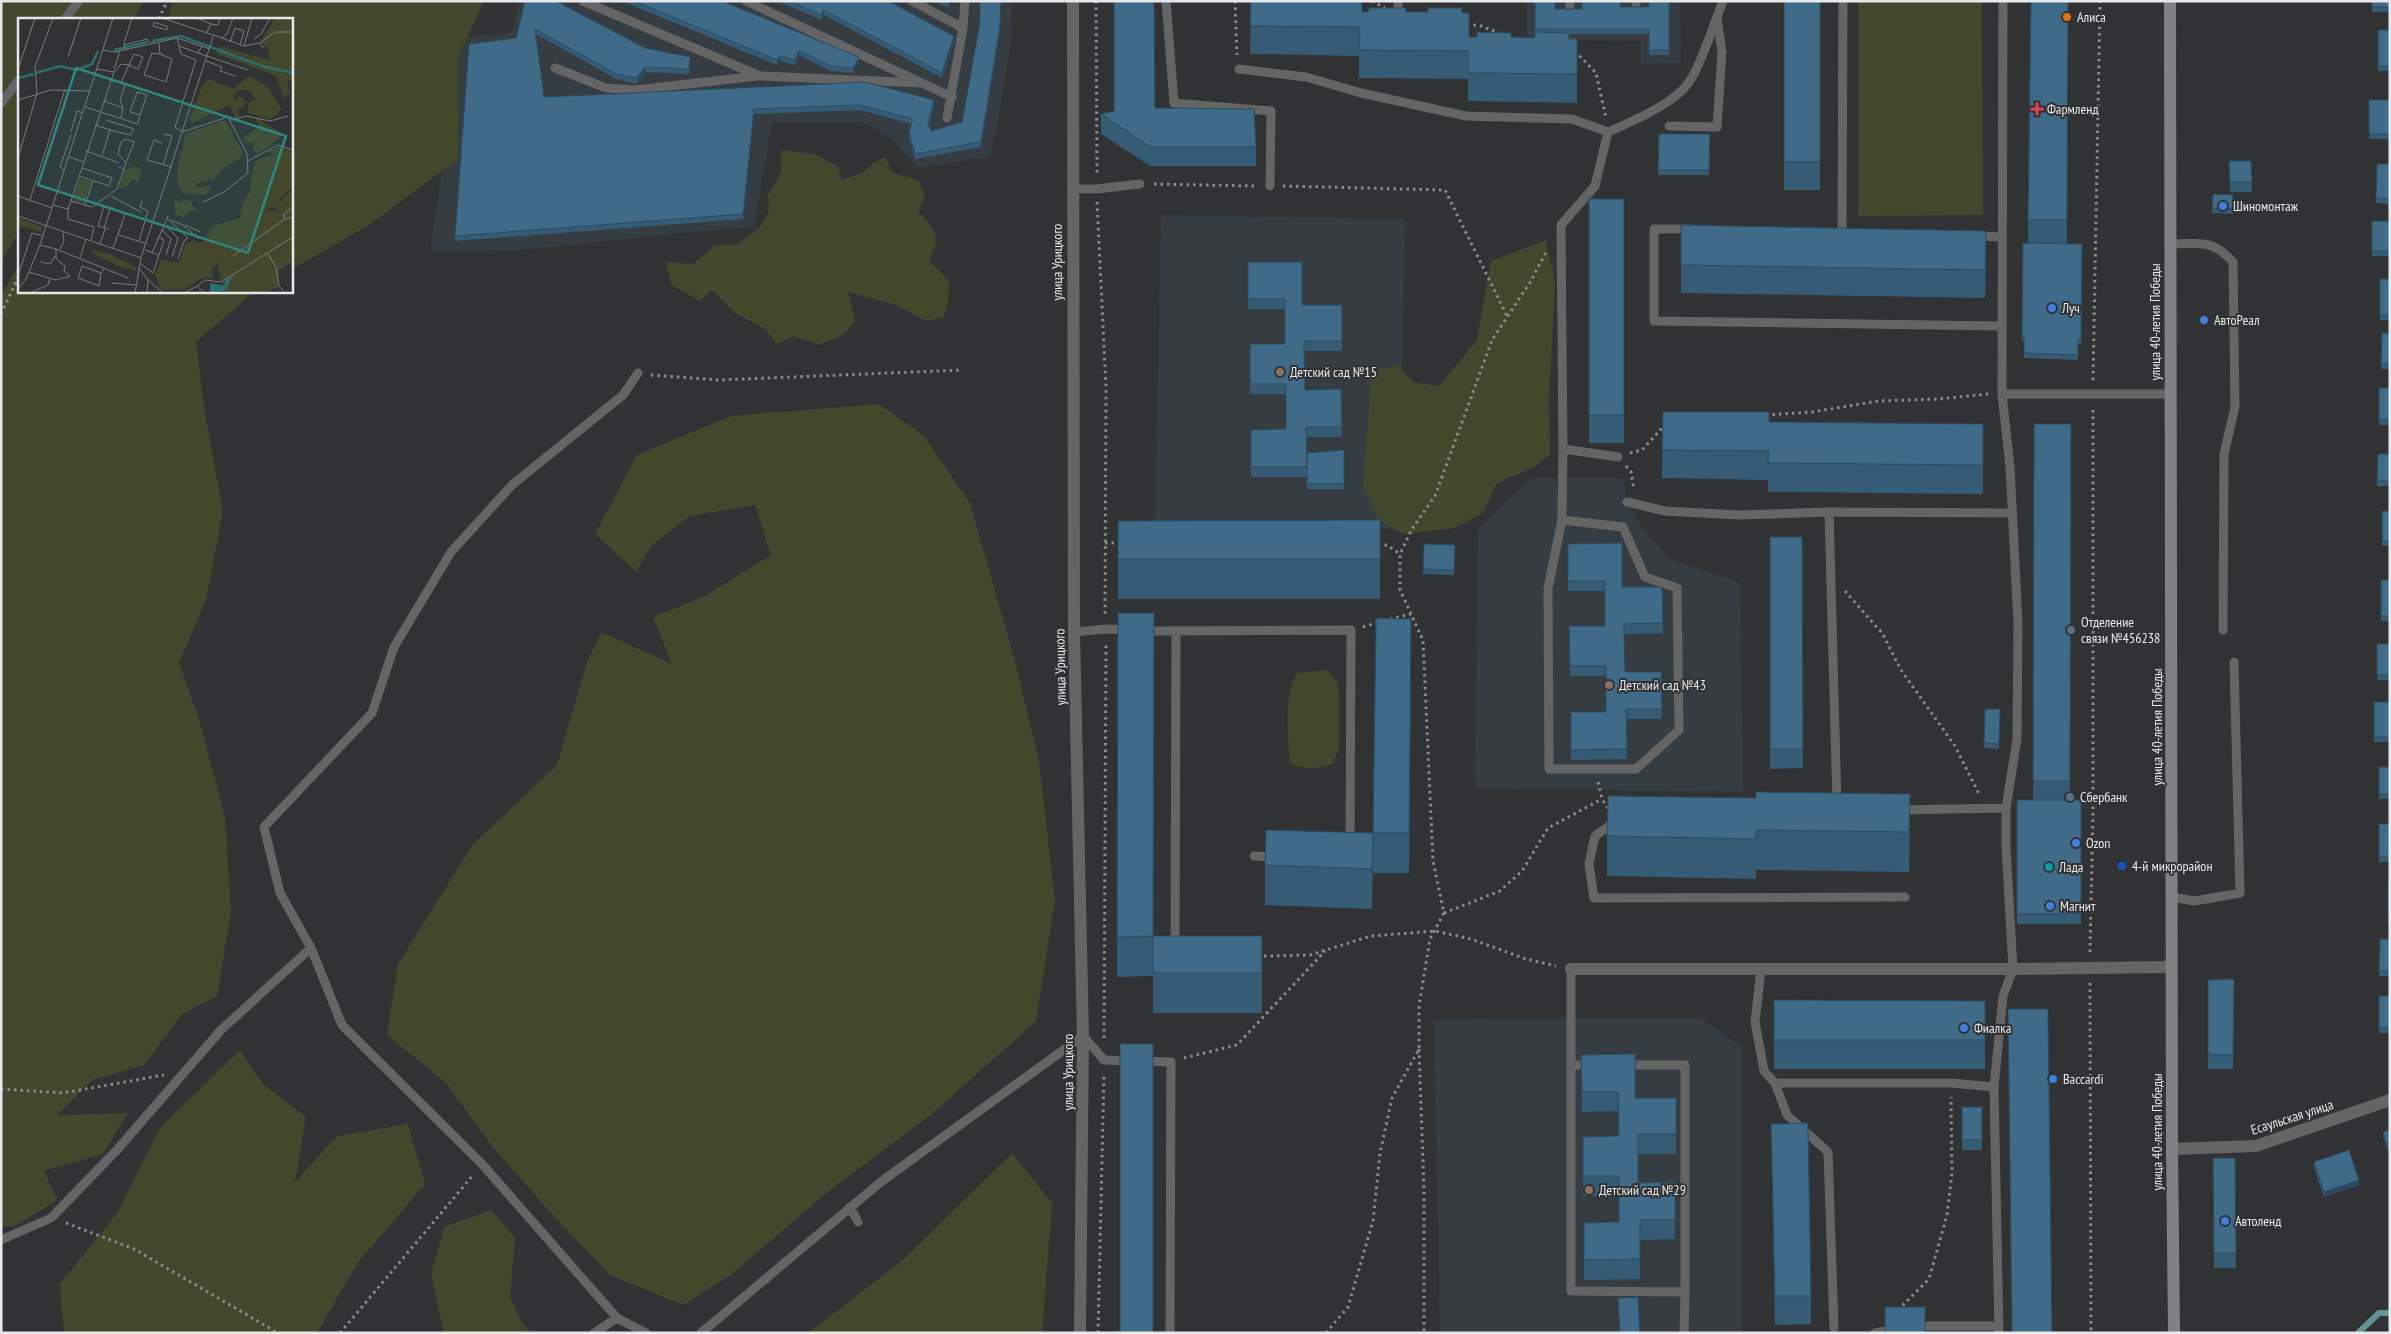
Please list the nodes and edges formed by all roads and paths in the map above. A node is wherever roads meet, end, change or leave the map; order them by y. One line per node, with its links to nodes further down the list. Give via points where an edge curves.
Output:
1 (79, 1): 20 (lane)
2 (168, 1): 21 (path)
3 (583, 1): 28 (lane)
4 (746, 1): 30 (lane)
5 (912, 1): 23 (lane)
6 (965, 1): 23 (lane)
7 (1073, 1): 38 (street, улица Урицкого)
8 (1096, 1): 39 (path)
9 (1166, 1): 37 (lane, via 1174,103 1271,111)
10 (1235, 1): 27 (path)
11 (1372, 1): 18 (path)
12 (1398, 1): 18 (lane)
13 (1723, 1): 19 (lane)
14 (1843, 1): 41 (lane, via 1846,232)
15 (2003, 1): 43 (lane)
16 (2100, 1): 53 (path)
17 (2170, 1): 44 (main road, улица 40-летия Победы)
18 (1398, 14)
19 (1717, 17): 34 (lane, via 1722,52 1717,127); 35 (lane, via 1691,80 1667,102)
20 (66, 18)
21 (160, 18)
22 (1463, 24): 24 (path, via 1481,26)
23 (963, 28): 31 (lane)
24 (1508, 36)
25 (1574, 50): 35 (path, via 1596,73)
26 (555, 68): 28 (lane, via 606,88 636,90)
27 (1239, 69): 35 (lane, via 1306,77 1361,94 1466,116 1572,119)
28 (760, 76): 30 (lane)
29 (18, 81): 32 (lane)
30 (922, 83): 31 (lane)
31 (952, 97): 33 (lane)
32 (1, 103)
33 (947, 118)
34 (1669, 126)
35 (1608, 132): 57 (lane, via 1595,186 1561,225)
36 (1140, 184): 37 (path); 39 (lane)
37 (1270, 186): 48 (path, via 1445,190)
38 (1072, 189): 39 (lane); 73 (street, улица Урицкого)
39 (1097, 190): 64 (path, via 1106,387)
40 (1704, 230): 49 (lane, via 1654,229 1654,322)
41 (1832, 232)
42 (1965, 236): 43 (lane)
43 (2002, 237): 49 (lane)
44 (2170, 244): 54 (main road, улица 40-летия Победы); 72 (lane, via 2204,243 2220,248 2233,262 2235,407 2224,454)
45 (1548, 249): 48 (path)
46 (18, 278): 47 (path)
47 (1, 314)
48 (1507, 316): 67 (path, via 1492,340 1435,496 1412,529)
49 (2002, 326): 52 (lane)
50 (962, 370): 51 (path, via 719,380)
51 (638, 373): 90 (lane, via 622,395 512,485 450,552 394,647 372,713 264,828 280,893)
52 (2002, 394): 53 (lane); 55 (path, via 1878,401); 62 (lane)
53 (2093, 394): 54 (lane); 95 (path, via 2094,812)
54 (2170, 394): 86 (main road, улица 40-летия Победы)
55 (1764, 416)
56 (1670, 420): 58 (path, via 1642,450)
57 (1563, 449): 58 (lane); 63 (lane)
58 (1618, 457): 60 (path, via 1630,472)
59 (1628, 502): 60 (lane)
60 (1637, 504): 61 (lane, via 1665,511 1739,515)
61 (1829, 512): 62 (lane); 81 (lane, via 1833,811)
62 (2012, 513): 79 (lane, via 2018,623 2017,739)
63 (1562, 520): 76 (lane, via 1548,588 1550,769); 76 (lane, via 1623,527 1645,577 1677,588 1679,730 1636,769)
64 (1105, 543): 65 (path); 70 (path)
65 (1124, 543)
66 (1377, 545): 67 (path, via 1387,545)
67 (1400, 554): 69 (path, via 1400,590)
68 (1844, 590): 78 (path, via 1882,633 1901,670 1955,746 1973,777)
69 (1411, 614): 71 (path); 88 (path, via 1423,640 1433,861)
70 (1106, 629): 73 (lane); 74 (lane); 101 (path)
71 (1351, 630): 74 (lane); 83 (lane)
72 (2223, 630)
73 (1074, 632): 99 (street, улица Урицкого)
74 (1176, 632): 93 (lane)
75 (2234, 662): 86 (lane, via 2240,893 2194,901)
76 (1598, 769): 77 (path, via 1598,789)
77 (1602, 799): 82 (path); 88 (path, via 1548,828 1522,871 1500,891)
78 (1985, 808): 79 (lane); 80 (lane)
79 (2006, 808): 98 (lane)
80 (1886, 810)
81 (1847, 811)
82 (1621, 821): 87 (lane, via 1595,836 1589,864 1594,898)
83 (1350, 849)
84 (1254, 856): 85 (lane)
85 (1282, 857)
86 (2172, 897): 94 (main road, улица 40-летия Победы)
87 (1905, 898)
88 (1444, 913): 89 (path)
89 (1435, 931): 91 (path, via 1371,936); 96 (path); 100 (path, via 1430,939 1420,1006)
90 (311, 948): 106 (lane, via 221,1030); 113 (lane, via 342,1026)
91 (1326, 950): 92 (path, via 1310,955); 102 (path, via 1237,1044)
92 (1264, 956)
93 (1175, 957)
94 (2172, 967): 95 (street); 112 (main road, улица 40-летия Победы)
95 (2090, 968): 98 (street); 135 (path)
96 (1571, 969): 97 (street); 103 (lane)
97 (1761, 969): 98 (street); 107 (lane, via 1755,1022 1764,1071)
98 (2013, 969): 109 (lane, via 2003,996)
99 (1083, 1036): 101 (lane); 114 (lane); 128 (street, улица Урицкого)
100 (1419, 1049): 131 (path, via 1392,1098 1380,1153 1373,1222 1348,1307); 132 (path, via 1424,1190)
101 (1104, 1060): 102 (lane); 129 (path)
102 (1171, 1062): 130 (lane)
103 (1571, 1065): 104 (lane); 118 (lane, via 1570,1292)
104 (1600, 1065)
105 (1618, 1065): 118 (lane, via 1685,1065)
106 (187, 1069): 110 (path, via 140,1081 63,1093); 115 (lane)
107 (1775, 1083): 108 (lane); 121 (lane, via 1788,1115 1828,1152)
108 (1951, 1083): 109 (lane); 119 (path, via 1952,1173 1948,1215 1929,1279)
109 (1994, 1088): 122 (lane)
110 (1, 1090)
111 (2390, 1100): 112 (street, Есаульская улица, via 2256,1146)
112 (2172, 1149): 136 (main road, улица 40-летия Победы)
113 (482, 1164): 120 (lane); 124 (path)
114 (850, 1207): 116 (lane); 127 (lane)
115 (52, 1218): 117 (lane); 123 (path, via 134,1249)
116 (858, 1222)
117 (1, 1240)
118 (1685, 1292): 133 (lane)
119 (1896, 1312)
120 (618, 1318): 125 (lane); 126 (lane)
121 (1834, 1328)
122 (1999, 1329): 134 (lane, via 1918,1326)
123 (278, 1333)
124 (340, 1333)
125 (594, 1333)
126 (646, 1333)
127 (701, 1333)
128 (1080, 1333)
129 (1098, 1333)
130 (1170, 1333)
131 (1326, 1333)
132 (1424, 1333)
133 (1684, 1333)
134 (1875, 1333)
135 (2091, 1333)
136 (2174, 1333)

